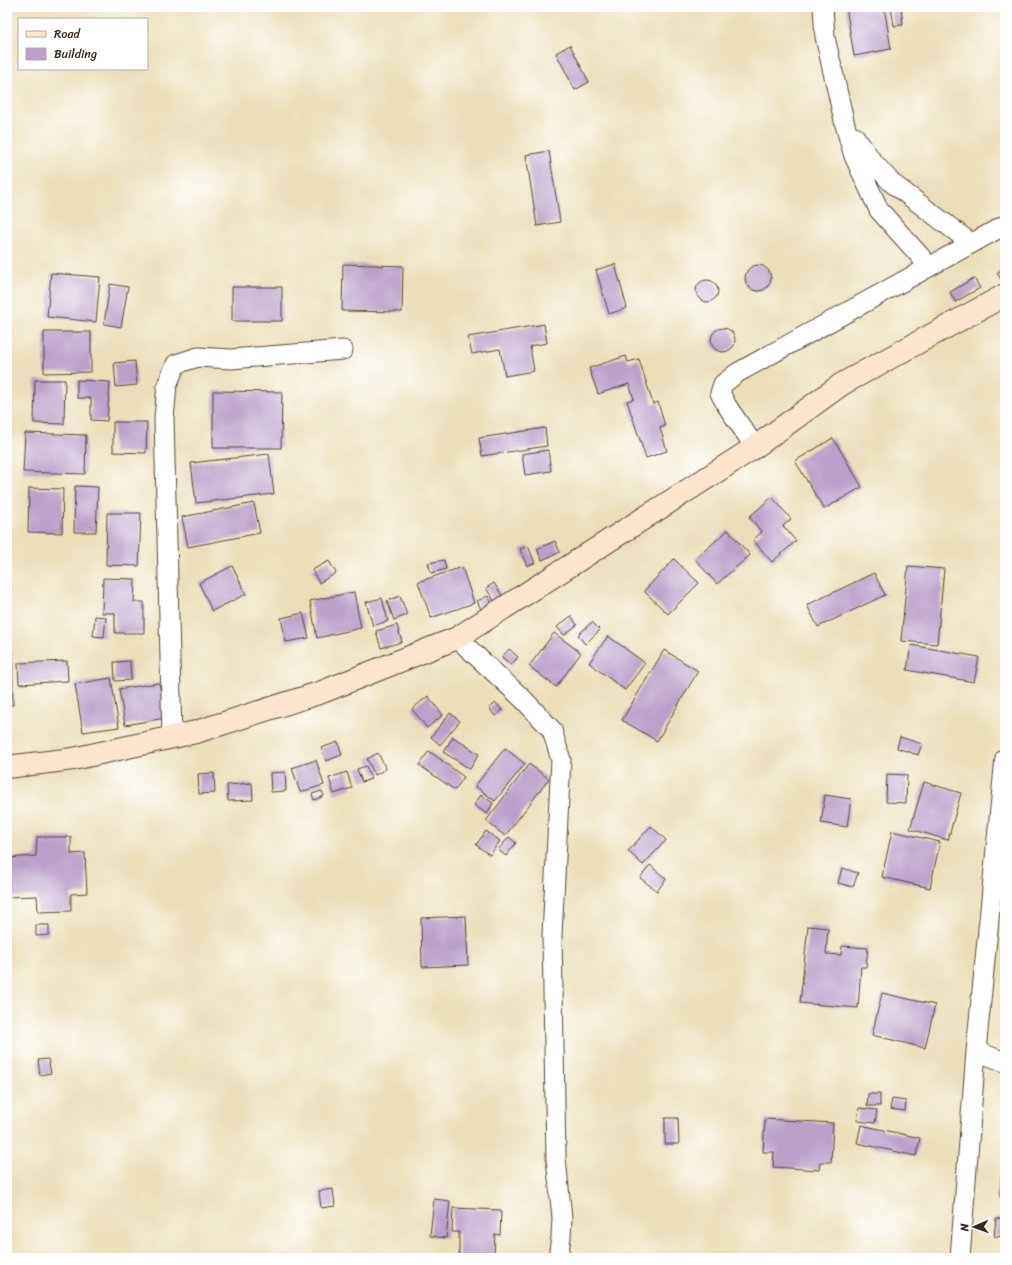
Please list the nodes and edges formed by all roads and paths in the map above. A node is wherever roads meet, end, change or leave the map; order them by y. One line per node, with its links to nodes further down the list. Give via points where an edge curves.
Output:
1 (823, 7): 2 (street, via 825,38)
2 (845, 125): 4 (street, via 872,161 892,182); 5 (street, via 854,156 879,210)
3 (1005, 226): 4 (street)
4 (971, 243): 5 (street)
5 (929, 266): 8 (street, via 723,384 720,392 727,406)
6 (1005, 295): 8 (street, via 842,384)
7 (343, 350): 10 (street, via 231,358 198,356 176,364 167,385 164,419)
8 (755, 447): 9 (street)
9 (457, 638): 10 (street, via 322,692); 16 (street, via 524,700 552,730 561,760 552,934 556,1158 562,1218)
10 (172, 738): 12 (street, via 73,759)
11 (1005, 758): 13 (street)
12 (7, 767)
13 (1003, 812): 14 (street)
14 (976, 1051): 15 (street); 17 (street)
15 (1005, 1062)
16 (558, 1258)
17 (960, 1258)

